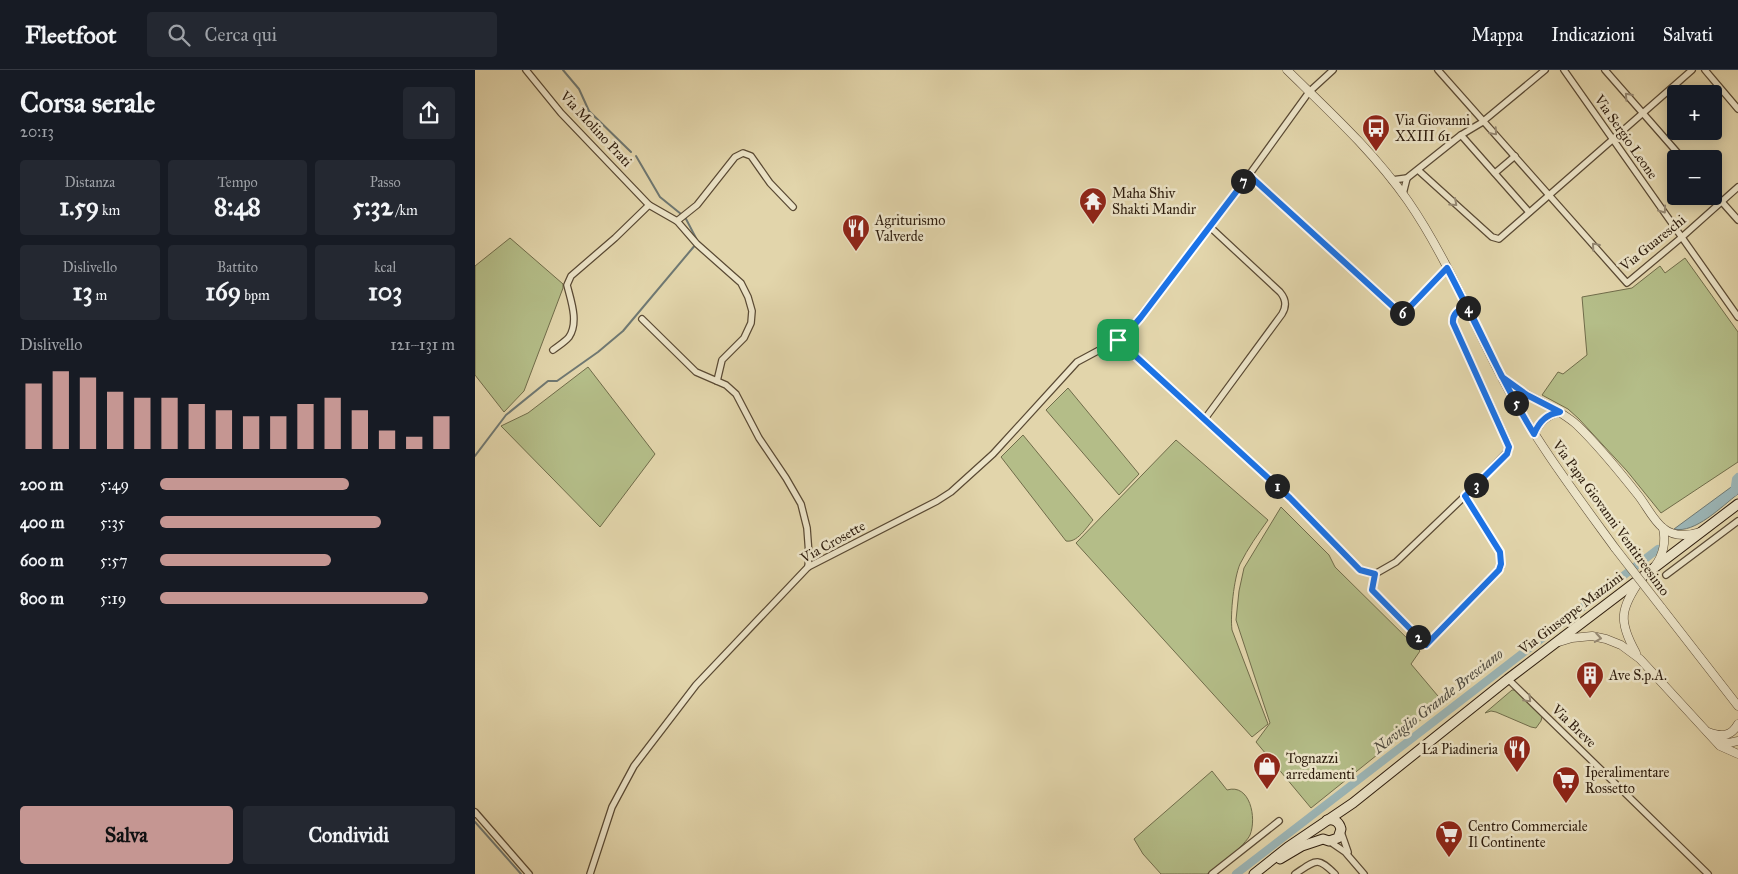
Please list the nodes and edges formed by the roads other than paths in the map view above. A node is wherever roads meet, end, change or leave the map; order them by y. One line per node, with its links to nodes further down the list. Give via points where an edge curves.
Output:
1 (527, 70): 28 (street, Via Molino Prati, via 561,113)
2 (1287, 70): 10 (street, Via Papa Giovanni Ventitreesimo)
3 (1333, 70): 10 (street, Via Crosette)
4 (1438, 70): 13 (street, Via Guareschi)
5 (1545, 70): 13 (street)
6 (1564, 70): 15 (street, Via Sergio Leone)
7 (1605, 70): 12 (street, one-way to 7)
8 (1693, 70): 12 (street)
9 (1705, 70): 11 (street)
10 (1309, 92): 20 (street, Via Crosette); 22 (street, Via Papa Giovanni Ventitreesimo, via 1353,133)
11 (1738, 109)
12 (1643, 112): 15 (street); 16 (street)
13 (1483, 120): 14 (street); 17 (street, Via Guareschi, one-way to 17)
14 (1461, 135): 18 (street); 19 (street)
15 (1613, 140): 25 (street); 35 (street, Via Sergio Leone, one-way to 35)
16 (1675, 150)
17 (1515, 156): 19 (street); 25 (street, Via Guareschi)
18 (1418, 170): 21 (street); 31 (street, one-way to 31, via 1495,239)
19 (1495, 173): 31 (street)
20 (1249, 175): 34 (street, Via Crosette); 36 (street, via 1400,313 1405,312)
21 (1407, 178): 22 (street); 24 (street)
22 (1392, 180): 24 (street, Via Papa Giovanni Ventitreesimo)
23 (1738, 187): 26 (street, Via Guareschi)
24 (1403, 194): 36 (street, Via Papa Giovanni Ventitreesimo)
25 (1549, 195): 31 (street); 35 (street, Via Guareschi, one-way to 25, via 1627,283)
26 (1722, 201)
27 (1722, 203): 32 (street)
28 (649, 204): 33 (street, Via Molino Prati); 41 (street, via 567,281 574,328 568,338)
29 (1718, 205): 35 (street, Via Guareschi)
30 (793, 206): 33 (street, via 770,183 751,156 743,153 735,157 697,205)
31 (1529, 212)
32 (1738, 220)
33 (677, 221): 43 (street, Via Molino Prati, via 741,284 752,311 744,338 722,360)
34 (1209, 226): 40 (street, Via Crosette, via 1141,317); 45 (street, via 1280,292 1285,305 1282,314)
35 (1682, 237): 38 (street, Via Sergio Leone)
36 (1447, 268): 37 (street, Via Papa Giovanni Ventitreesimo)
37 (1467, 305): 42 (street, Via Papa Giovanni Ventitreesimo); 47 (street, via 1456,312 1453,323 1509,447 1507,454)
38 (1738, 317)
39 (642, 319): 43 (street, via 696,372)
40 (1118, 340): 45 (street); 52 (street, Via Crosette, via 1077,362 993,454 951,492)
41 (553, 350)
42 (1502, 377): 44 (street); 46 (street, Via Papa Giovanni Ventitreesimo)
43 (717, 381): 52 (street, via 736,394 759,438 801,504 807,528)
44 (1560, 412): 46 (street, via 1546,417); 50 (street, via 1605,455)
45 (1204, 420): 54 (street, via 1290,498 1360,570)
46 (1534, 434): 60 (street, Via Papa Giovanni Ventitreesimo, bridge, via 1615,548)
47 (1465, 496): 54 (street, via 1396,562); 54 (street, via 1500,552 1501,567 1426,645 1372,590)
48 (1738, 504): 51 (main road, Via Giuseppe Mazzini)
49 (1738, 521): 56 (street)
50 (1663, 528): 51 (street, via 1685,536); 53 (street, via 1662,553)
51 (1702, 532): 53 (main road, Via Giuseppe Mazzini)
52 (808, 567): 75 (street, Via Crosette, via 696,685 634,766 612,807)
53 (1653, 568): 55 (main road, Via Giuseppe Mazzini)
54 (1375, 574)
55 (1644, 575): 57 (main road, Via Giuseppe Mazzini); 58 (street, via 1629,599 1623,619 1626,635)
56 (1666, 575)
57 (1553, 644): 58 (street, one-way to 58, via 1577,637 1602,638 1621,645); 59 (main road, Via Giuseppe Mazzini)
58 (1640, 659): 62 (street)
59 (1508, 679): 66 (main road, Via Giuseppe Mazzini); 81 (street, Via Breve, one-way to 81)
60 (1738, 706)
61 (1738, 724): 62 (street, via 1723,736)
62 (1706, 731): 63 (street)
63 (1714, 739): 64 (street, via 1724,743); 65 (street, via 1723,748)
64 (1738, 741)
65 (1736, 753)
66 (1353, 803): 69 (main road, Via Giuseppe Mazzini); 70 (main road, Via Giuseppe Mazzini)
67 (475, 812): 74 (street)
68 (1279, 821): 76 (street)
69 (1324, 822): 70 (main road, via 1337,821); 71 (main road, via 1320,834); 77 (main road, Via Giuseppe Mazzini)
70 (1341, 829): 71 (main road, via 1335,840); 72 (street)
71 (1326, 840): 72 (street); 77 (main road, via 1302,846)
72 (1351, 858): 80 (street)
73 (1303, 871): 78 (street); 79 (street, via 1319,861)
74 (529, 874)
75 (590, 874)
76 (1212, 874)
77 (1256, 874)
78 (1295, 874)
79 (1335, 874)
80 (1364, 874)
81 (1708, 874)

